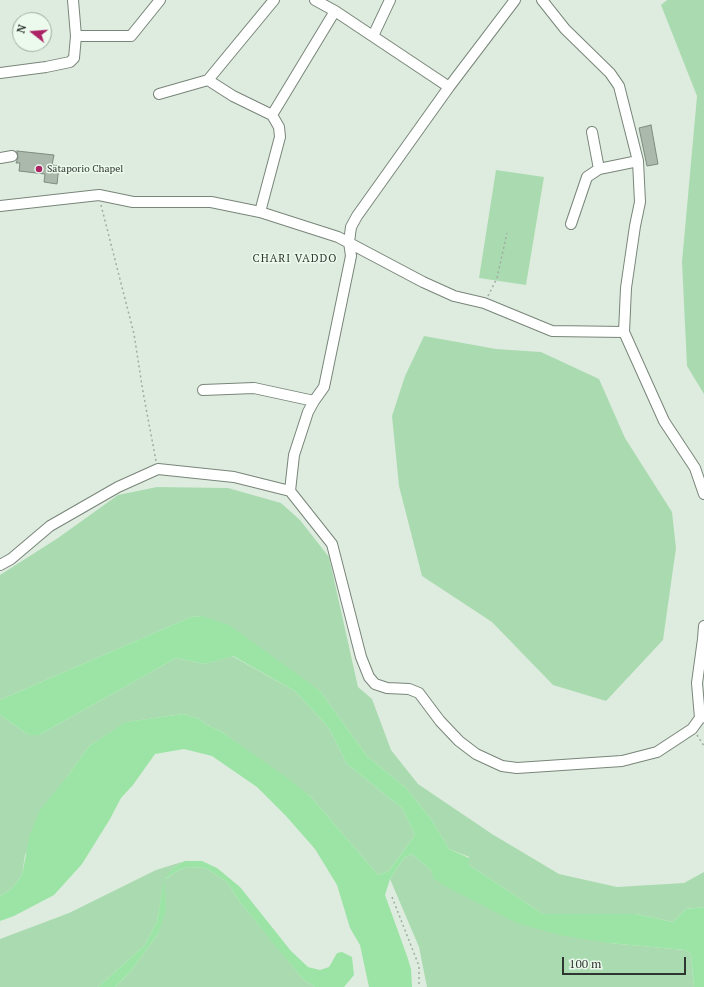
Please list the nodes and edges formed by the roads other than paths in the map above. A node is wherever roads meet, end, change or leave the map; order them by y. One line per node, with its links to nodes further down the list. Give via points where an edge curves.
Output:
1 (73, 0): 9 (street)
2 (160, 0): 9 (street, via 131,36)
3 (274, 0): 12 (street)
4 (315, 0): 8 (street)
5 (390, 0): 10 (street)
6 (515, 0): 13 (street)
7 (542, 0): 19 (street, via 565,29 610,73 619,86)
8 (335, 11): 10 (street); 15 (street)
9 (76, 36): 11 (street, via 74,58 67,64)
10 (373, 36): 13 (street)
11 (0, 73)
12 (208, 80): 14 (street); 15 (street, via 233,96)
13 (449, 87): 24 (street, via 357,216 351,227)
14 (159, 94)
15 (272, 115): 22 (street, via 279,127 280,137)
16 (592, 132): 20 (street)
17 (12, 156): 18 (street)
18 (0, 158)
19 (638, 161): 20 (street); 25 (street, via 640,202 626,288)
20 (599, 169): 23 (street, via 587,177)
21 (0, 206): 22 (street, via 99,194 133,202 211,202)
22 (260, 212): 24 (street)
23 (571, 224)
24 (349, 242): 25 (street, via 454,296 484,303 552,331); 27 (street, via 351,256 324,387)
25 (624, 332): 29 (street, via 664,421 695,468)
26 (203, 390): 27 (street, via 254,388)
27 (314, 401): 28 (street, via 294,455)
28 (290, 491): 30 (street, via 234,477 158,469 118,487 50,526); 32 (street, via 332,544 361,657 369,677 376,684 387,688 409,689 419,693 440,721 476,754 502,766 517,768 622,761 657,752 692,729)
29 (704, 494)
30 (0, 566)
31 (704, 626): 32 (street, via 697,683)
32 (702, 718)

